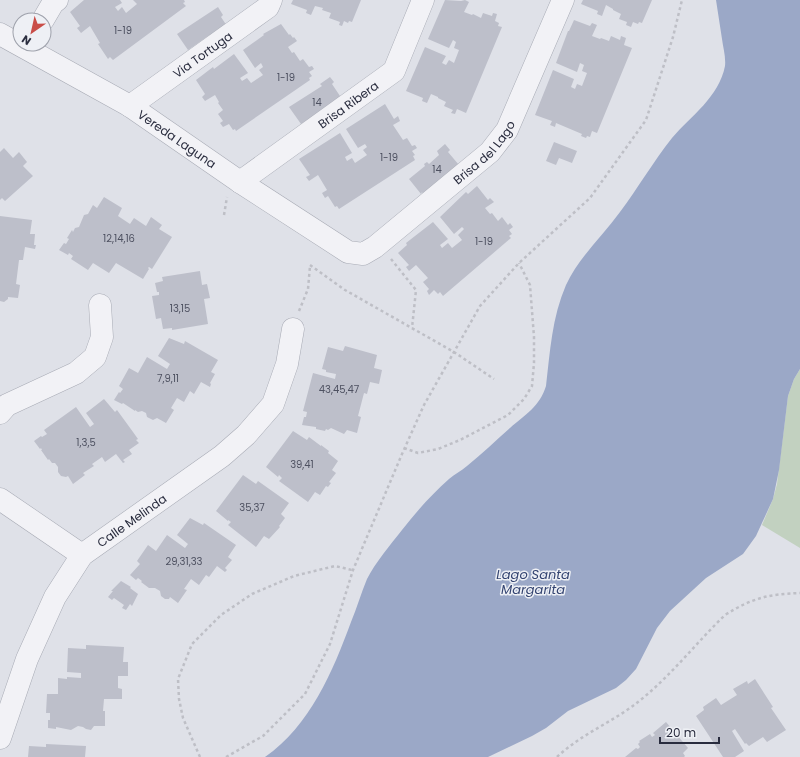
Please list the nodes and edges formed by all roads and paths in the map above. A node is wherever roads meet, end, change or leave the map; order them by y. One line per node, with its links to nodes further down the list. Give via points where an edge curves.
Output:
1 (57, 0): 6 (street)
2 (271, 0): 10 (street, Via Tortuga, via 268,7)
3 (423, 0): 11 (street, Brisa Ribera, via 394,71)
4 (563, 0): 12 (street, Brisa del Lago, via 507,130 490,152)
5 (682, 0): 14 (path, via 673,37 646,120 590,198)
6 (48, 12)
7 (0, 34): 8 (street, Vereda Laguna)
8 (12, 39)
9 (38, 52): 10 (street, Vereda Laguna)
10 (130, 106): 11 (street, Vereda Laguna)
11 (240, 182): 13 (street, Vereda Laguna)
12 (379, 244): 13 (street, Brisa del Lago, via 363,254); 16 (path, via 416,290)
13 (348, 252)
14 (519, 263): 18 (path, via 480,306); 21 (path, via 530,284 534,337 532,386 524,399 508,415 438,449 418,453)
15 (100, 305): 20 (street, via 102,337 95,357 76,372 7,405)
16 (412, 328): 17 (path, via 345,290 310,265 308,289); 18 (path)
17 (293, 329): 23 (street, Calle Melinda, via 287,364 273,404 246,435 222,456)
18 (454, 352): 19 (path); 21 (path, via 424,405)
19 (494, 379)
20 (0, 413)
21 (404, 448): 24 (path)
22 (0, 499): 23 (street)
23 (82, 555): 26 (street, Calle Melinda, via 55,597 27,659)
24 (352, 570): 27 (path, via 334,566 294,576 252,594 221,615 192,644 178,679 179,699 183,718); 28 (path, via 330,644 305,694 263,736)
25 (800, 594): 29 (path, via 778,594 763,598 726,615 654,689 624,713 577,741)
26 (0, 738)
27 (200, 757)
28 (226, 757)
29 (557, 757)

